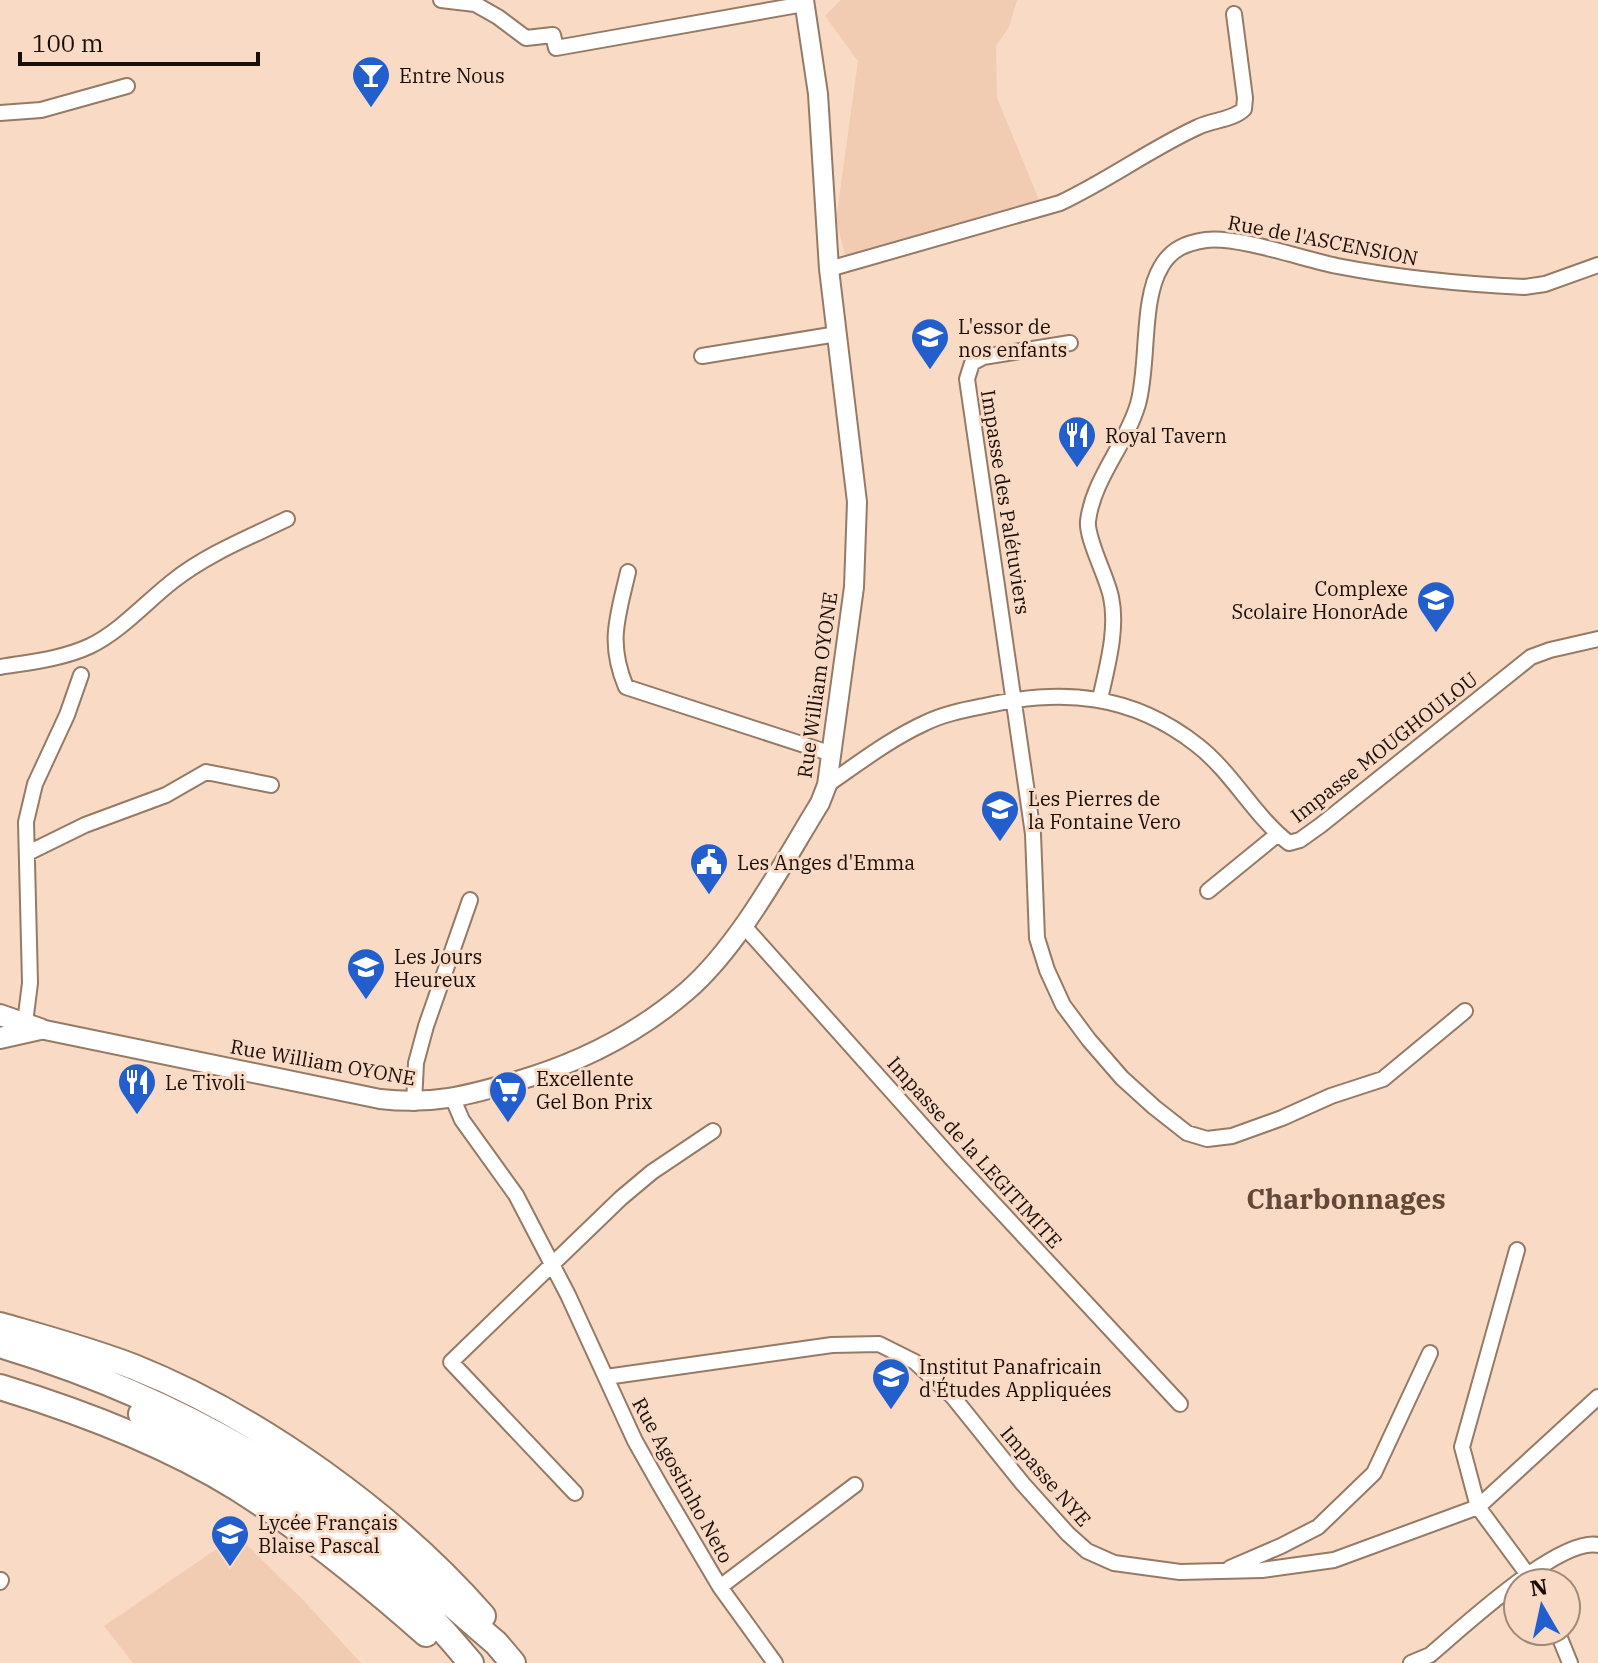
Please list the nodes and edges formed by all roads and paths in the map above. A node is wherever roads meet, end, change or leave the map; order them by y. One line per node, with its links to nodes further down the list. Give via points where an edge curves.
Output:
1 (441, 0): 2 (street, via 475,4 526,38 553,35 556,48)
2 (804, 2): 7 (street, Rue William OYONE, via 818,94)
3 (1234, 14): 7 (street, via 1245,98 1240,113 1169,141 1060,203)
4 (127, 86): 5 (street, via 41,110)
5 (0, 113)
6 (1598, 265): 17 (street, Rue de l'ASCENSION, via 1524,287 1398,276 1239,243 1208,240 1176,248 1160,268 1151,299 1138,404 1096,493 1088,524 1112,598 1111,646)
7 (829, 269): 8 (street, Rue William OYONE)
8 (837, 334): 10 (street); 18 (street, Rue William OYONE, via 857,502 854,587)
9 (1070, 343): 16 (street, Impasse des Palétuviers, via 983,357 972,363 967,379)
10 (702, 356)
11 (287, 519): 14 (street, via 206,558 93,644 65,656)
12 (628, 572): 18 (street, via 614,637 626,687)
13 (1598, 639): 21 (street, Impasse MOUGHOULOU, via 1531,657 1300,840 1289,843)
14 (0, 667)
15 (81, 675): 22 (street, via 35,784 26,822)
16 (1015, 699): 17 (street, Impasse MOUGHOULOU); 20 (street, Impasse MOUGHOULOU, via 928,721); 26 (street, Impasse des Palétuviers, via 1033,834 1037,938 1047,970 1063,1005 1089,1040 1122,1078 1187,1133 1207,1139 1232,1136 1383,1079)
17 (1100, 699): 21 (street, Impasse MOUGHOULOU, via 1138,710 1197,745)
18 (832, 754): 20 (street, Rue William OYONE)
19 (271, 785): 22 (street, via 206,772 166,795)
20 (827, 785): 25 (street, Rue William OYONE)
21 (1278, 834): 23 (street)
22 (28, 853): 28 (street)
23 (1208, 891)
24 (470, 900): 31 (street, via 426,1026 416,1063)
25 (743, 925): 30 (street, Rue William OYONE, via 688,990 619,1039 553,1070); 44 (street, Impasse de la LEGITIMITE)
26 (1465, 1011)
27 (0, 1015): 28 (main road)
28 (32, 1026): 29 (main road); 31 (street, Rue William OYONE)
29 (0, 1038)
30 (453, 1099): 31 (street, Rue William OYONE); 34 (street, Rue Agostinho Neto, via 516,1195)
31 (414, 1103)
32 (713, 1131): 34 (street, via 652,1172)
33 (1517, 1250): 47 (street, via 1462,1447)
34 (552, 1264): 41 (street, Rue Agostinho Neto); 46 (street, via 451,1362)
35 (0, 1310): 38 (highway, via 70,1339)
36 (0, 1325): 38 (highway)
37 (0, 1345): 54 (highway, via 149,1400 275,1467 370,1535)
38 (83, 1350): 54 (highway, via 226,1411 321,1473 418,1549 488,1621)
39 (1430, 1353): 51 (street, via 1374,1473 1318,1527)
40 (0, 1361): 56 (highway, via 129,1408 242,1468 387,1574)
41 (606, 1377): 51 (street, Impasse NYE, via 832,1345 879,1344 915,1362 953,1397 1023,1484 1087,1551 1147,1569); 52 (street, Rue Agostinho Neto, via 635,1441)
42 (0, 1387): 55 (highway, via 118,1428 233,1486 337,1558)
43 (1598, 1397): 47 (street)
44 (1180, 1404)
45 (855, 1485): 52 (street)
46 (575, 1493)
47 (1478, 1507): 49 (street); 51 (street, Impasse NYE, via 1334,1560)
48 (1598, 1545): 50 (street, via 1589,1543)
49 (1522, 1567)
50 (1540, 1567)
51 (1221, 1572)
52 (720, 1587): 58 (street, Rue Agostinho Neto)
53 (1502, 1601): 59 (street, via 1430,1655)
54 (496, 1643): 57 (highway)
55 (463, 1663)
56 (471, 1663)
57 (513, 1663)
58 (775, 1663)
59 (1411, 1663)

